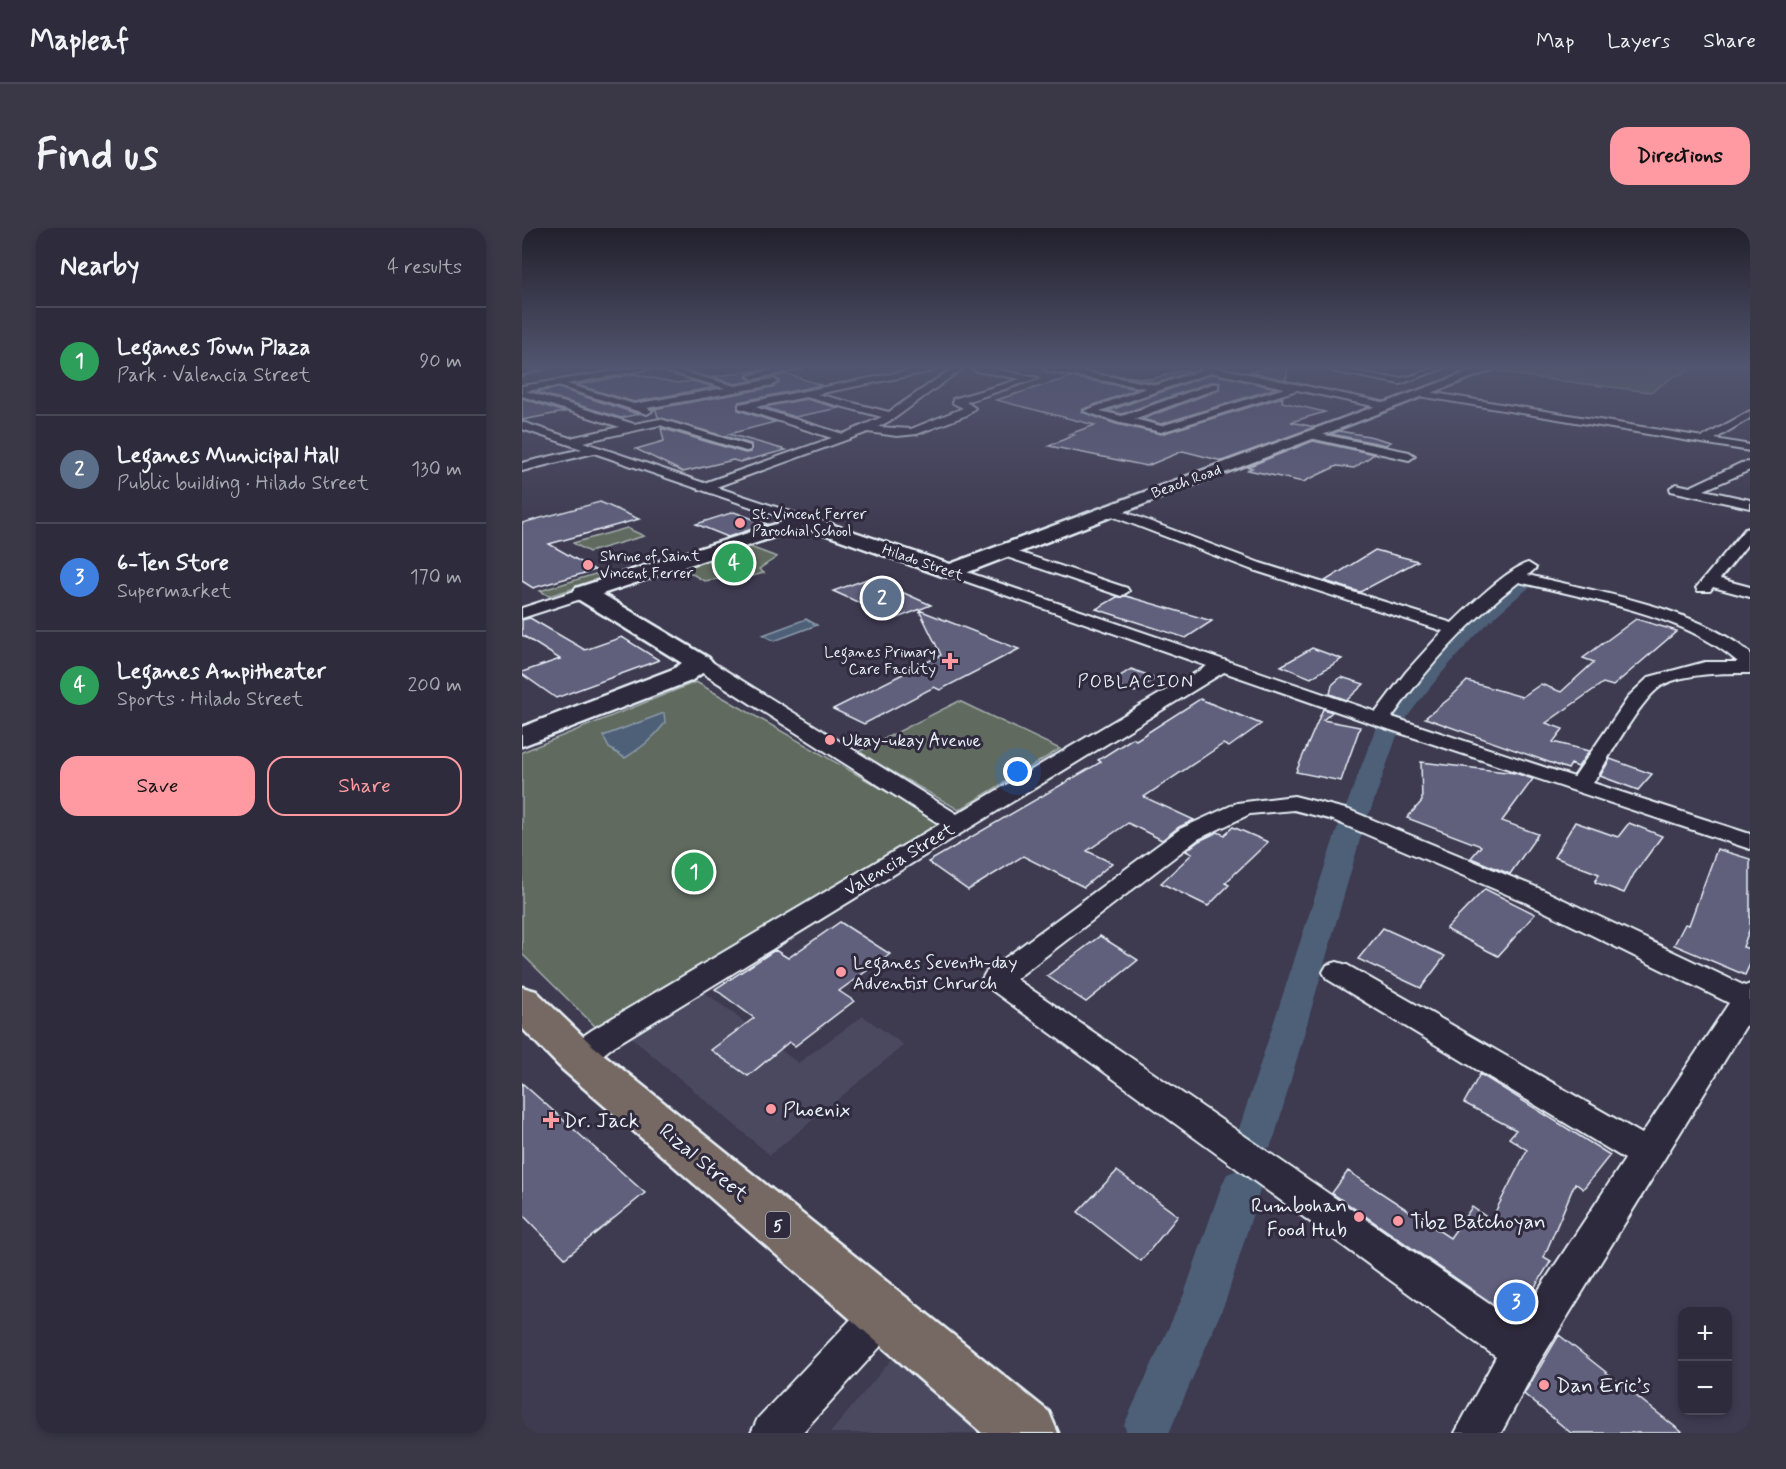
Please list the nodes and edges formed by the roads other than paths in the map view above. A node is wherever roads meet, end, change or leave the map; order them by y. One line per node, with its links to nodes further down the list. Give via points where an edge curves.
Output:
1 (623, 424): 13 (street)
2 (650, 424): 13 (street)
3 (667, 424): 21 (street)
4 (801, 424): 17 (street)
5 (876, 424): 14 (street)
6 (934, 424): 14 (street, via 914,432)
7 (1139, 424): 8 (street, via 1161,429)
8 (1176, 424)
9 (1339, 424): 15 (main road, Beach Road)
10 (1603, 424): 20 (street)
11 (1733, 424): 20 (street)
12 (522, 425): 16 (street, Hilado Street)
13 (634, 428): 19 (street)
14 (867, 429): 17 (street)
15 (1310, 435): 24 (street); 31 (main road, Beach Road)
16 (554, 436): 18 (street); 19 (street, Hilado Street)
17 (845, 438): 27 (street)
18 (532, 440)
19 (571, 441): 23 (street, Hilado Street)
20 (1704, 441): 22 (street)
21 (746, 448)
22 (1750, 448)
23 (593, 450): 25 (street); 27 (street, Hilado Street)
24 (1409, 456)
25 (522, 466)
26 (1750, 466): 29 (street)
27 (704, 487): 32 (street, Hilado Street)
28 (1676, 488): 29 (street)
29 (1692, 491): 30 (street)
30 (1750, 504)
31 (1109, 510): 34 (main road, Beach Road); 43 (street, via 1255,566)
32 (804, 521): 37 (main road, Hilado Street); 41 (main road)
33 (1750, 532): 35 (street)
34 (1003, 551): 37 (main road, Beach Road); 39 (street)
35 (1743, 551): 40 (street, via 1706,585)
36 (1532, 566): 38 (street)
37 (950, 571): 46 (street, Hilado Street)
38 (1517, 577): 43 (street); 44 (street, via 1641,609 1695,628 1719,638)
39 (1121, 591)
40 (1750, 592)
41 (584, 593): 42 (street); 45 (main road)
42 (522, 613)
43 (1453, 629): 48 (street)
44 (1750, 662)
45 (700, 663): 49 (main road, via 670,669); 50 (main road, via 682,675); 52 (street)
46 (1222, 665): 48 (street, Hilado Street); 52 (street, Valencia Street)
47 (1750, 668): 51 (street, via 1705,668 1656,681 1637,699)
48 (1380, 720): 51 (street, Hilado Street)
49 (522, 722)
50 (522, 737)
51 (1580, 785): 53 (street, Hilado Street)
52 (957, 824): 57 (street, Valencia Street)
53 (1750, 842)
54 (1337, 972): 58 (street)
55 (1748, 997): 58 (street); 60 (street, via 1534,896 1341,815 1294,802 1245,808 1190,834 996,979)
56 (522, 1002): 57 (main road, Rizal Street / 5)
57 (577, 1057): 59 (main road, Rizal Street / 5)
58 (1648, 1155): 60 (street)
59 (884, 1313): 61 (street); 62 (main road, Rizal Street / 5)
60 (1522, 1351): 63 (street)
61 (773, 1433)
62 (1029, 1433)
63 (1477, 1433)

